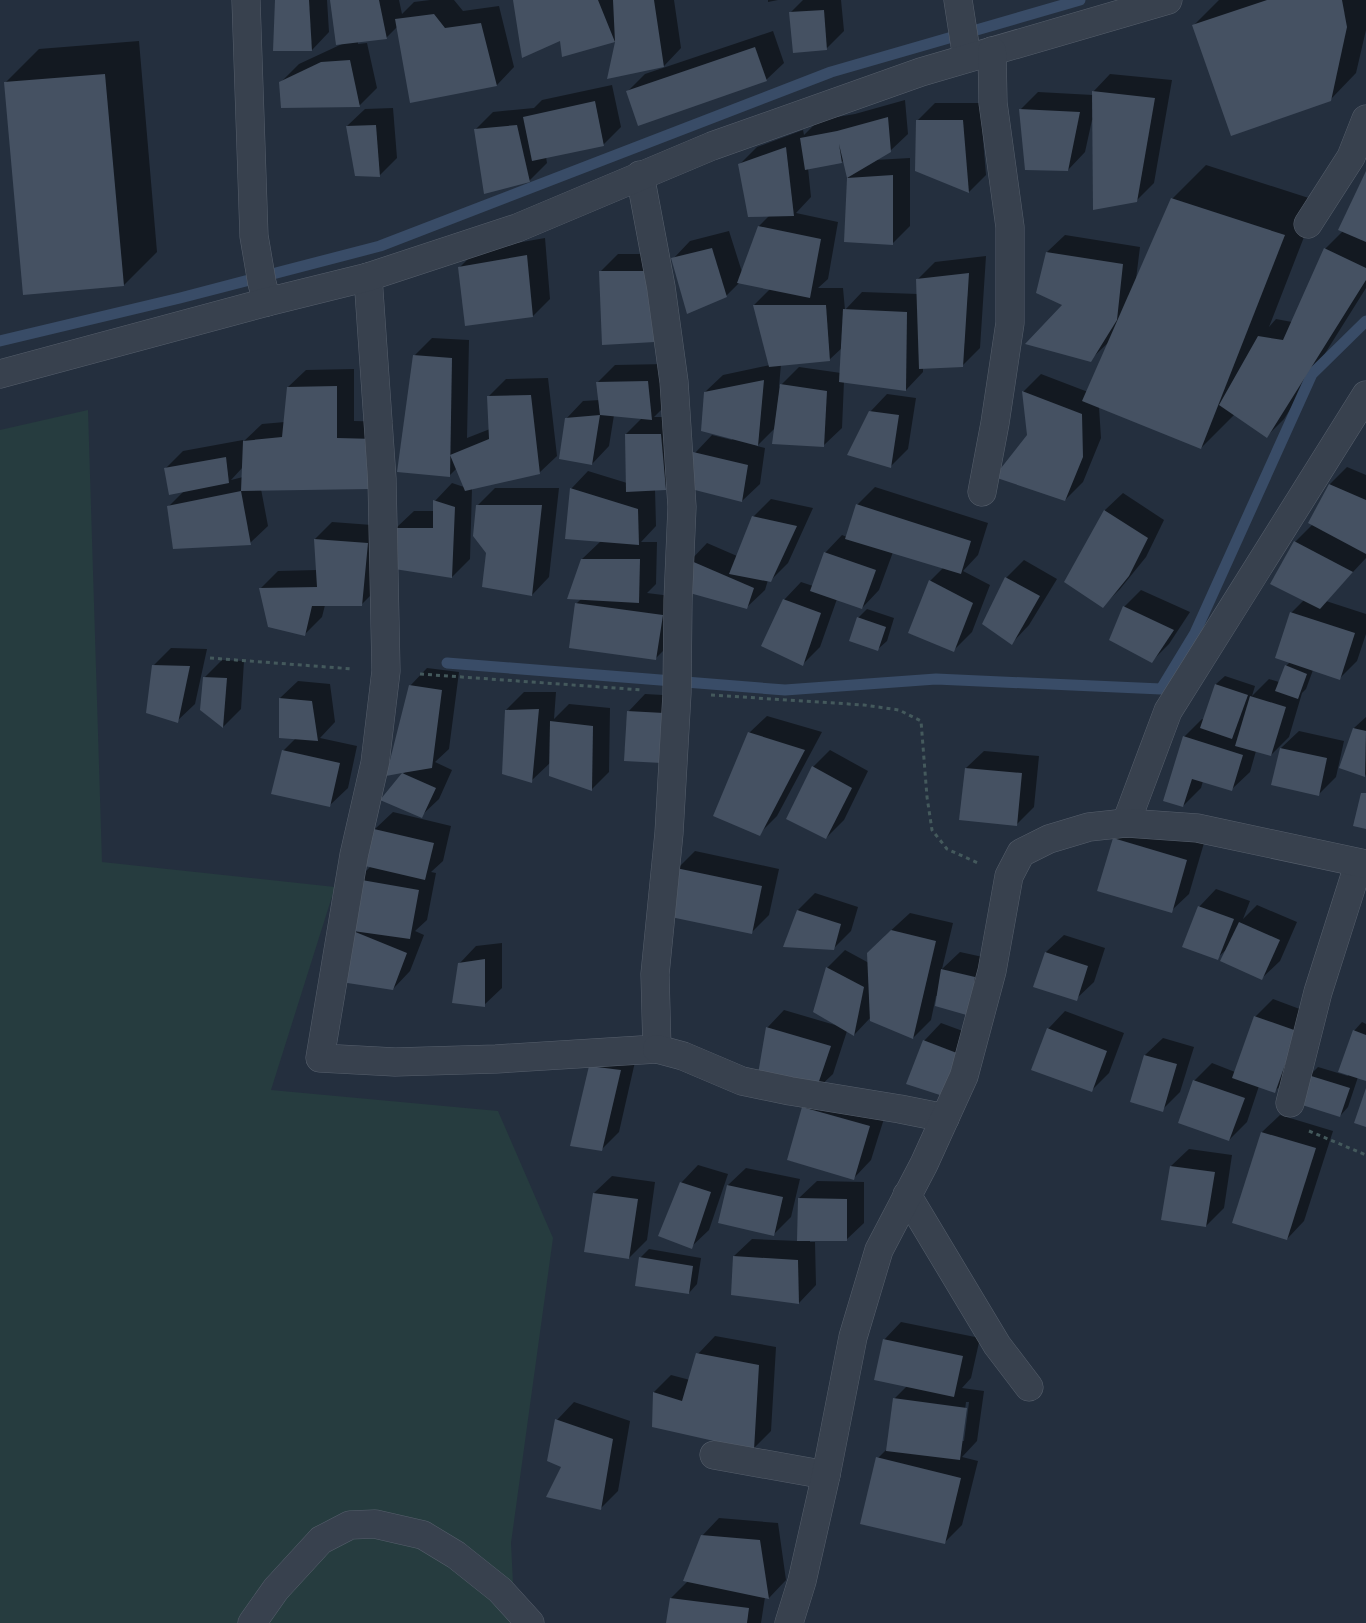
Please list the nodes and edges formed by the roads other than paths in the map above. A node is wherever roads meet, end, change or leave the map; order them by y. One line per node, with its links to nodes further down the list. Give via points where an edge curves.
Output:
1 (246, 0): 9 (street, via 254,236)
2 (958, 0): 4 (street)
3 (1168, 0): 4 (street)
4 (980, 55): 6 (street, via 921,72); 12 (street, via 993,103 1010,227 1010,323)
5 (1366, 119): 7 (street, via 1351,157)
6 (640, 175): 8 (street, via 517,228); 15 (street, via 661,286 674,382 682,507 669,833 655,974)
7 (1308, 224)
8 (368, 277): 9 (street); 15 (street, via 382,479 386,671 375,763 354,855 320,1058 395,1062 487,1060)
9 (265, 292): 10 (street)
10 (0, 374)
11 (1366, 395): 13 (street, via 1168,711)
12 (982, 492)
13 (1126, 823): 14 (street, via 1197,828); 17 (street, via 1081,829 1049,839 1022,853 1009,876 992,971 964,1076)
14 (1363, 863): 16 (street, via 1318,992)
15 (657, 1049): 17 (street, via 742,1080)
16 (1290, 1103)
17 (945, 1118): 18 (street)
18 (907, 1195): 19 (street, via 997,1345); 21 (street, via 879,1250 853,1337)
19 (1029, 1387)
20 (714, 1455): 21 (street)
21 (826, 1475): 24 (street)
22 (252, 1623): 23 (street, via 276,1589 321,1540 350,1525 375,1524 423,1535 456,1555 500,1590)
23 (530, 1623)
24 (789, 1623)

